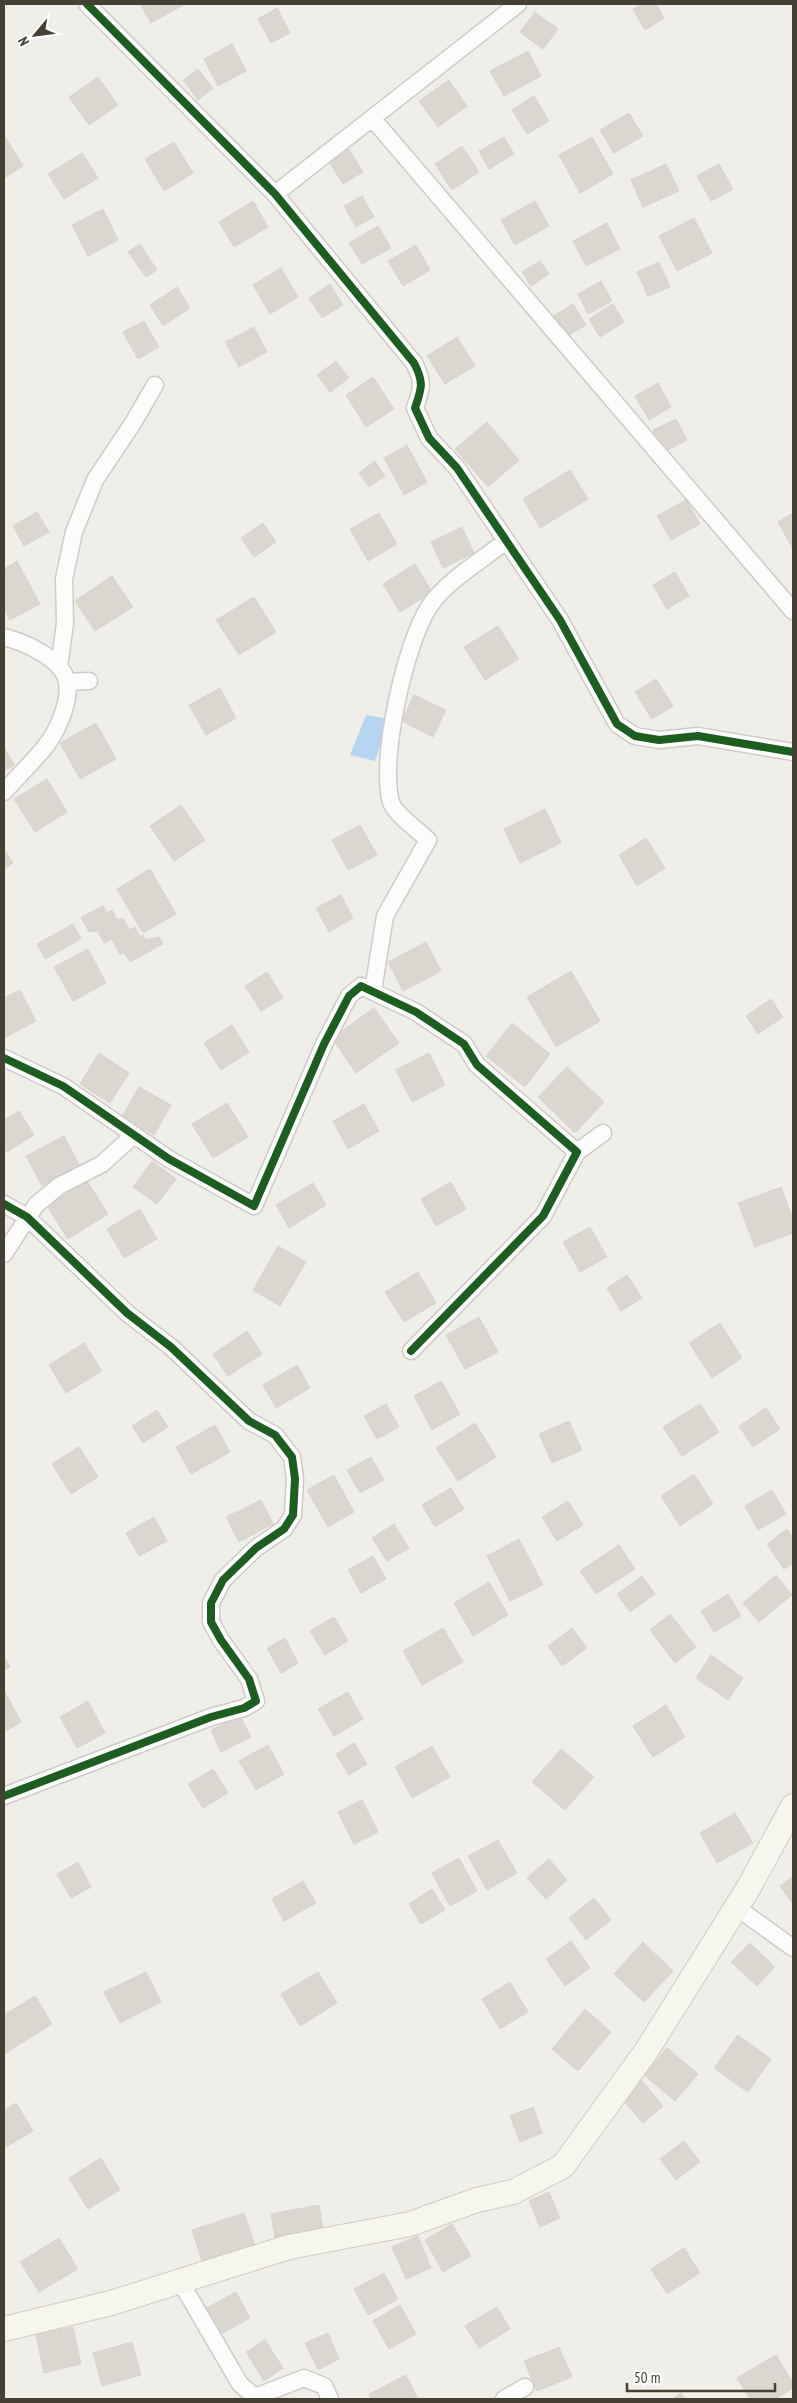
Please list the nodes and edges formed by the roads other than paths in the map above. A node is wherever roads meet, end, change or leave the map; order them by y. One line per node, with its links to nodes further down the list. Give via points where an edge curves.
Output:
1 (87, 4): 4 (street)
2 (518, 4): 3 (street)
3 (372, 118): 4 (street); 7 (street)
4 (275, 194): 6 (street, via 414,363 422,377 414,408 429,438 457,468)
5 (155, 385): 9 (street, via 95,480 74,532 64,579 65,623)
6 (506, 541): 12 (street, via 560,620 617,724 635,736 659,740 698,736); 14 (street, via 429,606 414,634 393,721 387,781 391,805 428,840 384,916)
7 (793, 611)
8 (4, 637): 9 (street, via 21,642)
9 (58, 667): 11 (street)
10 (89, 681): 11 (street)
11 (67, 682): 13 (street, via 60,723 46,746)
12 (793, 752)
13 (4, 792)
14 (373, 991): 17 (street, via 361,986 349,996 304,1088 254,1206 169,1159); 18 (street, via 416,1012 464,1044 477,1065)
15 (4, 1058): 17 (street, via 63,1086)
16 (603, 1133): 18 (street)
17 (134, 1135): 20 (street, via 102,1164 58,1186)
18 (577, 1152): 22 (street, via 543,1216)
19 (4, 1204): 20 (street)
20 (26, 1217): 21 (street); 23 (street, via 127,1313 171,1348 249,1421 275,1435 292,1457 295,1479 293,1515 284,1529 256,1548 223,1580 211,1603 211,1622 249,1679 256,1701)
21 (4, 1254)
22 (411, 1351)
23 (4, 1796)
24 (793, 1806): 25 (main road)
25 (736, 1907): 26 (street); 27 (main road, via 647,2050 563,2166 513,2192 477,2200 410,2224 289,2247)
26 (793, 1948)
27 (180, 2281): 28 (main road, via 111,2303); 30 (street, via 240,2384 255,2397 304,2378 324,2386)
28 (4, 2329)
29 (525, 2387): 31 (street)
30 (330, 2399)
31 (504, 2399)

